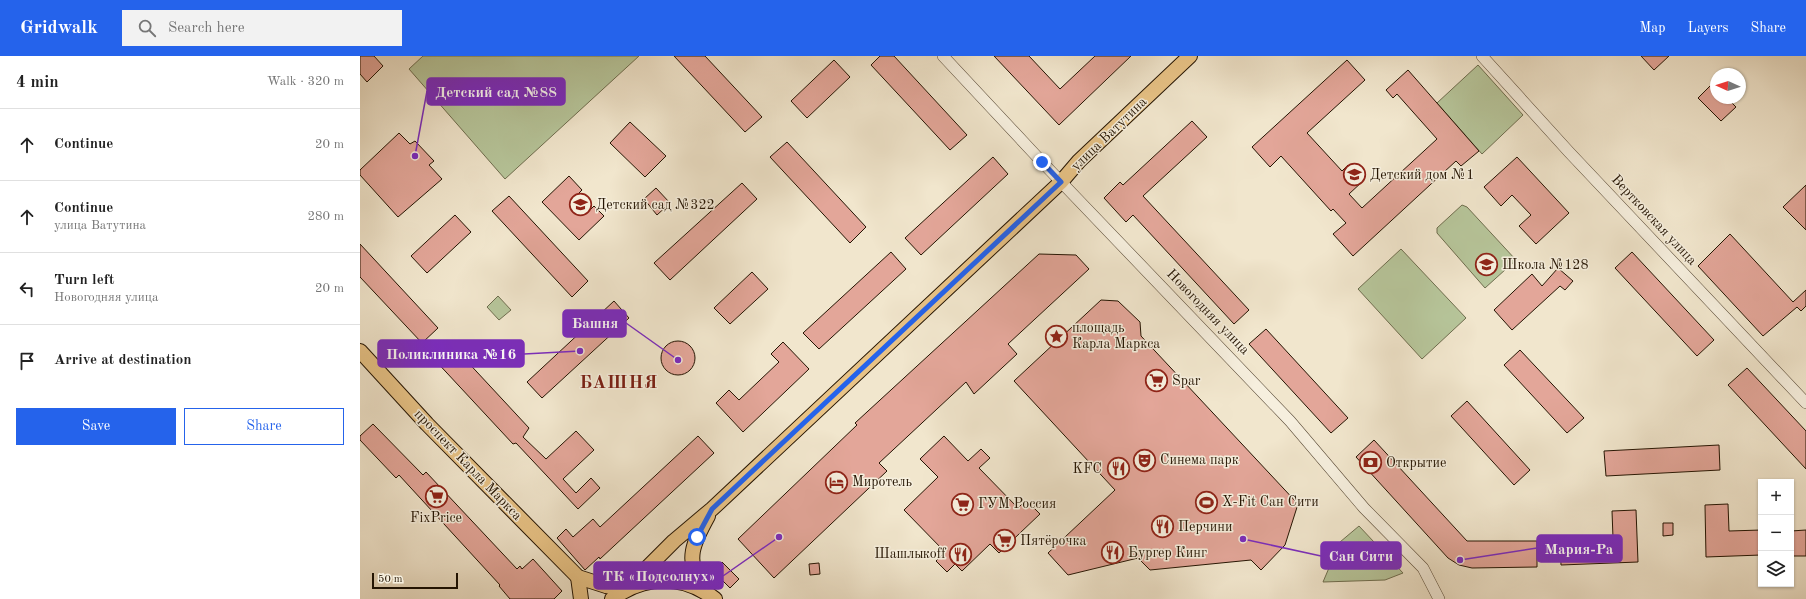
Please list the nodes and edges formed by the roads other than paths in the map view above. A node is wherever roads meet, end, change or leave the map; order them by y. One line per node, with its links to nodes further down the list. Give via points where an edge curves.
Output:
1 (943, 56): 4 (street, Новогодняя улица)
2 (1190, 56): 4 (main road, улица Ватутина, via 1079,161)
3 (1482, 56): 6 (street, Вертковская улица)
4 (1061, 182): 7 (main road, улица Ватутина); 14 (street, Новогодняя улица, via 1290,421 1364,508 1423,568)
5 (360, 351): 8 (main road, проспект Карла Маркса, via 427,424)
6 (1806, 403)
7 (712, 509): 9 (main road, via 693,550 692,564); 10 (main road, улица Ватутина)
8 (578, 577): 10 (main road); 11 (main road)
9 (701, 588): 10 (main road, via 667,580); 13 (main road)
10 (626, 589): 12 (main road)
11 (581, 599)
12 (612, 599)
13 (715, 599)
14 (1440, 599)

